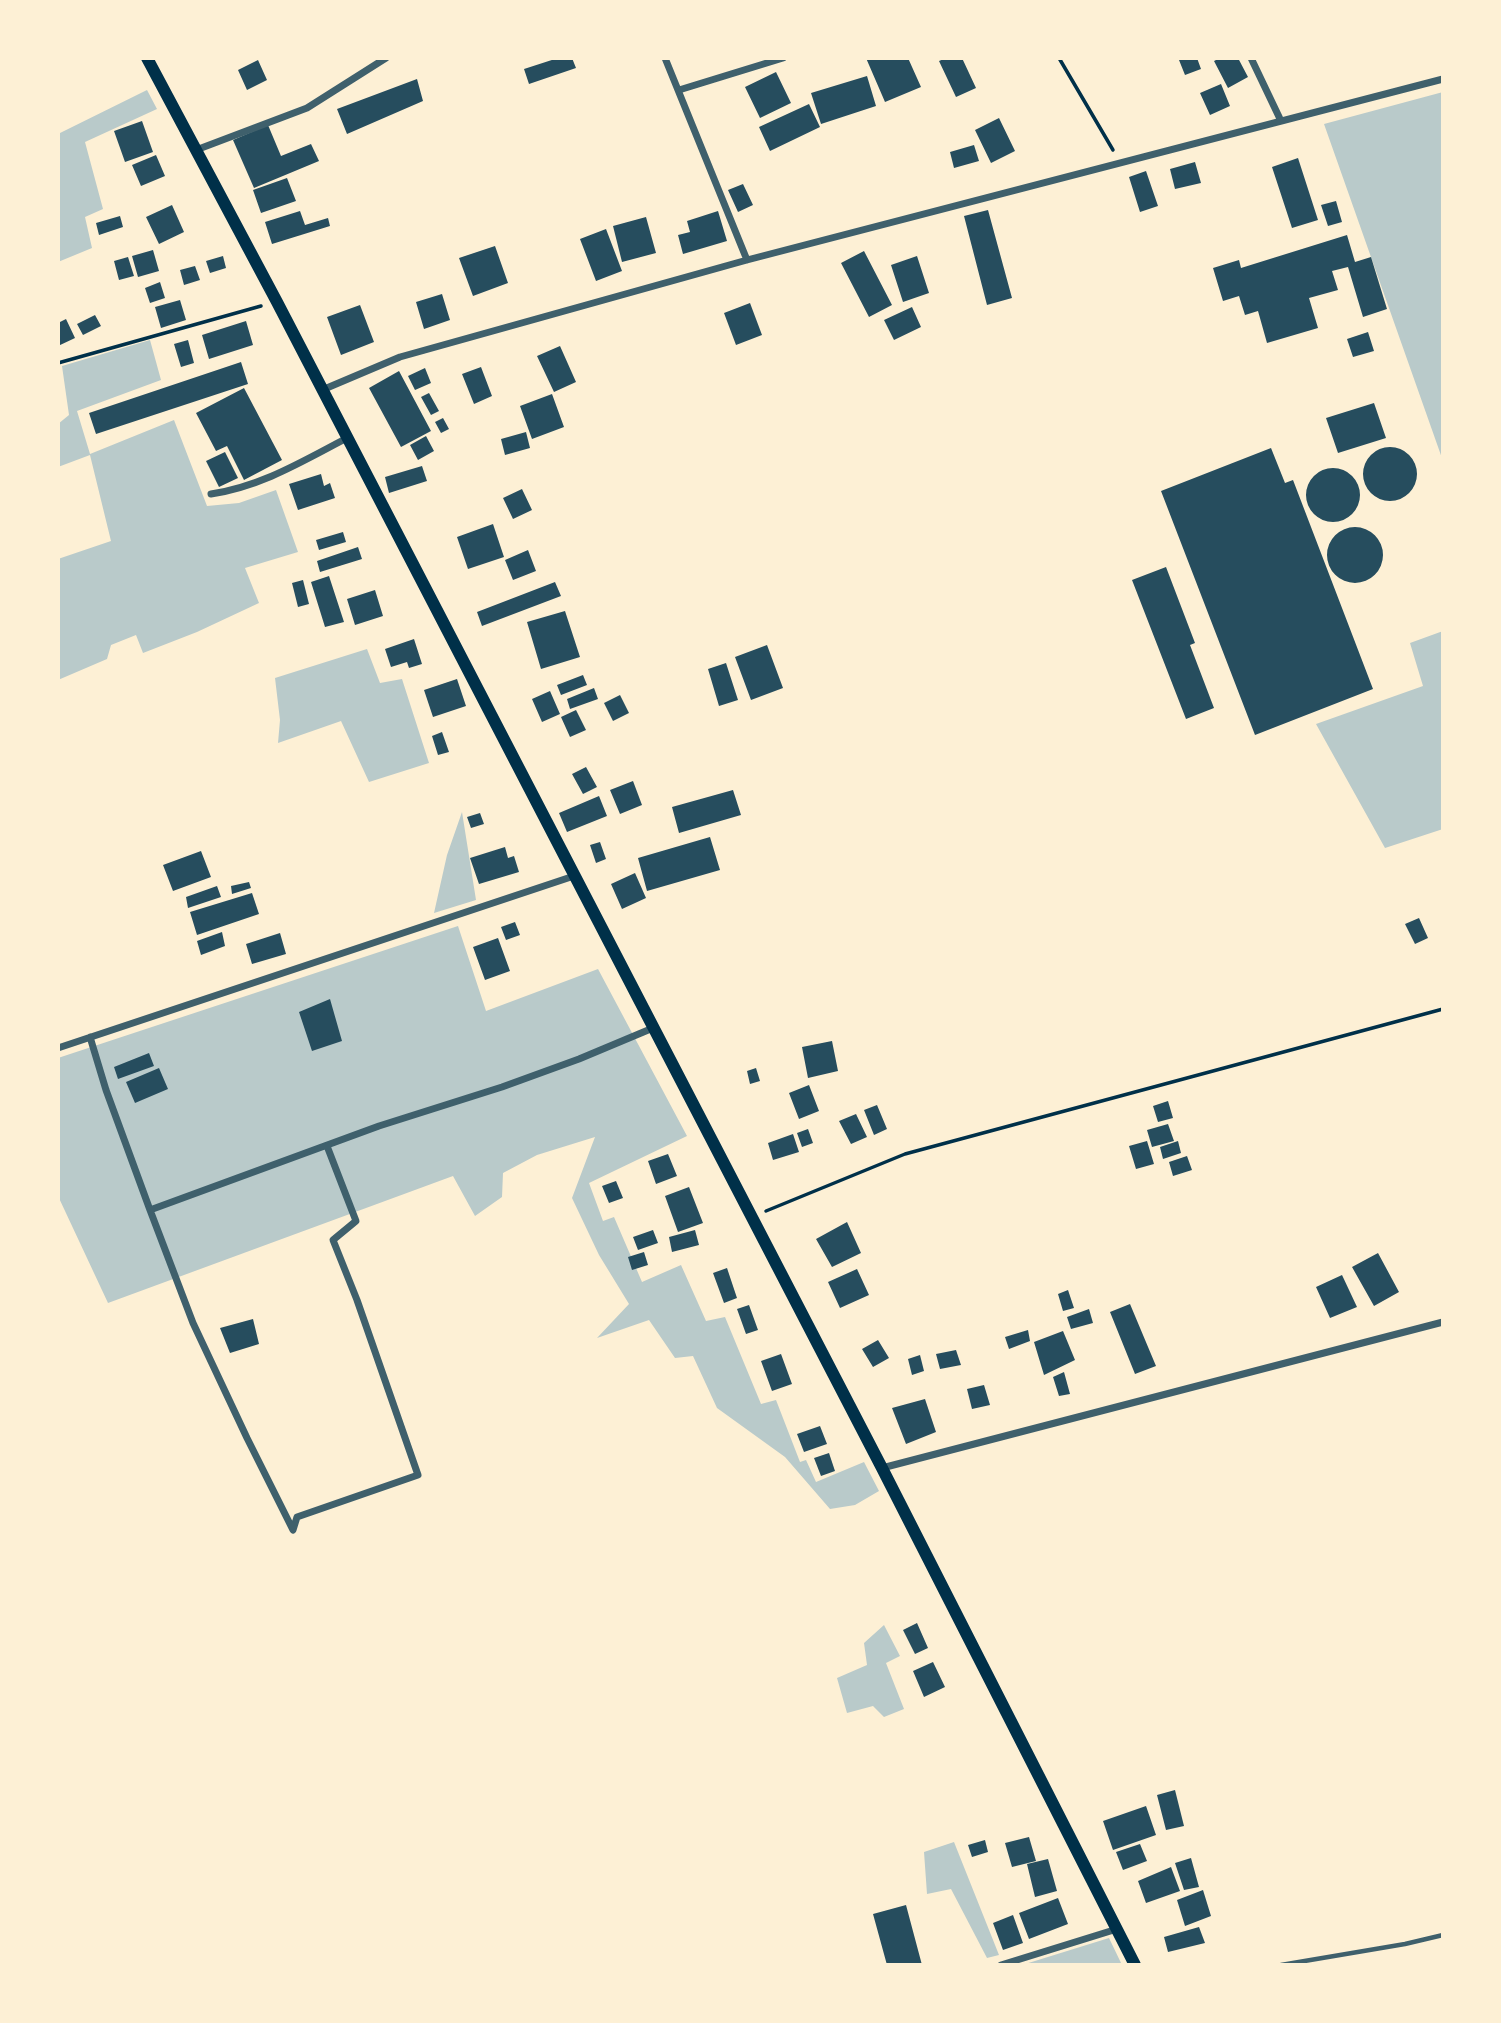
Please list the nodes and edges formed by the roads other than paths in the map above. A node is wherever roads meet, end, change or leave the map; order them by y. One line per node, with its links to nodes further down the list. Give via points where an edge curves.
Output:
1 (147, 58): 9 (main road)
2 (386, 58): 9 (street, via 307,108)
3 (665, 58): 7 (street)
4 (783, 58): 7 (street)
5 (1251, 58): 8 (street)
6 (1443, 79): 8 (street)
7 (679, 90): 10 (street)
8 (1281, 121): 10 (street)
9 (196, 150): 11 (main road)
10 (747, 260): 11 (street, via 400,357)
11 (322, 390): 12 (main road)
12 (347, 438): 13 (street, via 265,480); 14 (main road)
13 (211, 494)
14 (574, 876): 15 (main road); 16 (street)
15 (653, 1028): 18 (street, via 554,1069); 21 (main road)
16 (90, 1037): 17 (street); 19 (street)
17 (58, 1048)
18 (327, 1146): 19 (street); 19 (street, via 356,1221 333,1240 418,1475 297,1517 293,1531 193,1323)
19 (150, 1210)
20 (1443, 1322): 21 (street)
21 (882, 1468): 22 (main road)
22 (1117, 1929): 24 (street); 25 (main road)
23 (1443, 1935): 26 (lane)
24 (1000, 1965)
25 (1135, 1965)
26 (1281, 1965)

